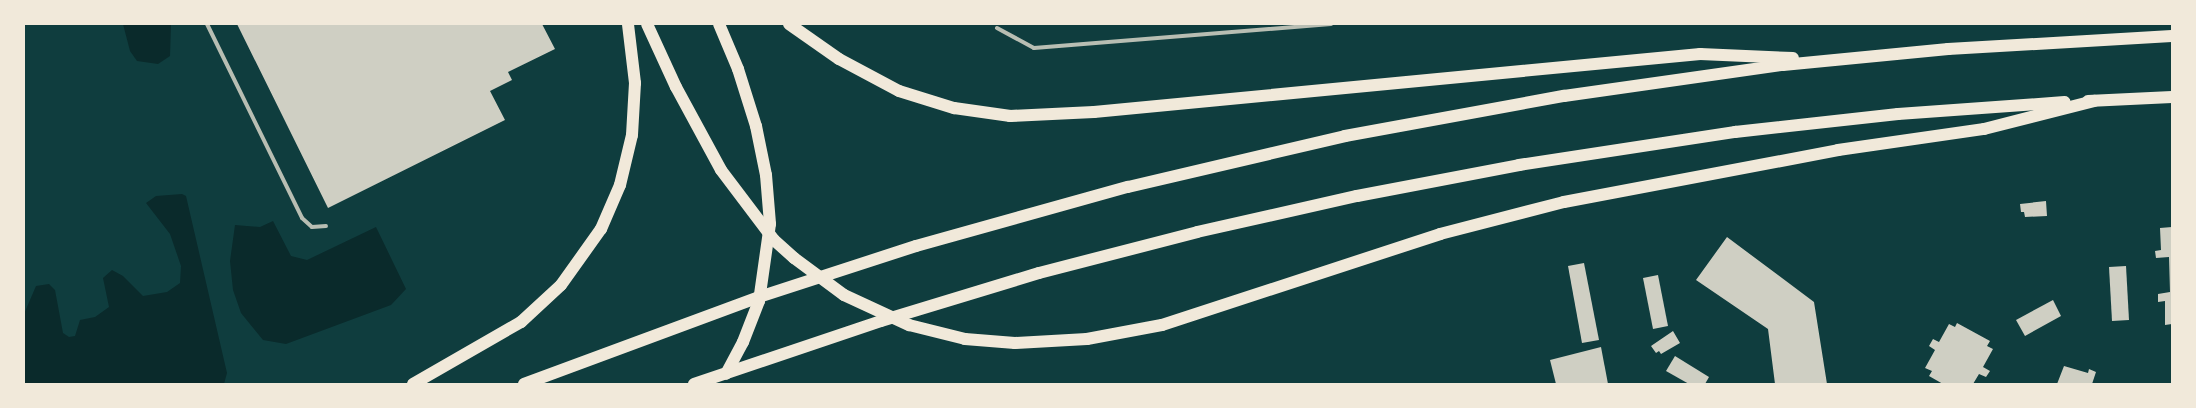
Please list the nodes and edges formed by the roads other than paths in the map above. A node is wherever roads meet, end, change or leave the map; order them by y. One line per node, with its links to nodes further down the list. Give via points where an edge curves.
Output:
1 (207, 24): 14 (lane, via 302,218 312,227)
2 (628, 24): 15 (highway, via 635,83 632,135 620,185 601,229 561,285 521,322)
3 (647, 24): 13 (highway, via 676,87 721,170 774,240 810,272 878,313 931,332 1015,343 1103,337 1182,320 1481,222 1564,202 1838,150 1984,129)
4 (719, 24): 18 (highway, via 738,69 758,134 766,175 770,224 759,301 743,342)
5 (789, 24): 11 (highway, via 839,59 899,91 954,108 1010,116 1071,114 1700,54)
6 (1244, 24): 9 (lane)
7 (1331, 24): 9 (lane)
8 (997, 28): 9 (lane, via 1034,48)
9 (1244, 31)
10 (2172, 36): 11 (highway, via 1994,46)
11 (1838, 60): 16 (highway, via 1673,79 1451,115 1137,184 960,233 810,280)
12 (2172, 97): 13 (highway)
13 (2094, 101): 17 (highway, via 1916,112 1735,132 1536,162 1357,196 1197,232 1021,278)
14 (326, 226)
15 (413, 384)
16 (524, 384)
17 (694, 384)
18 (719, 384)

